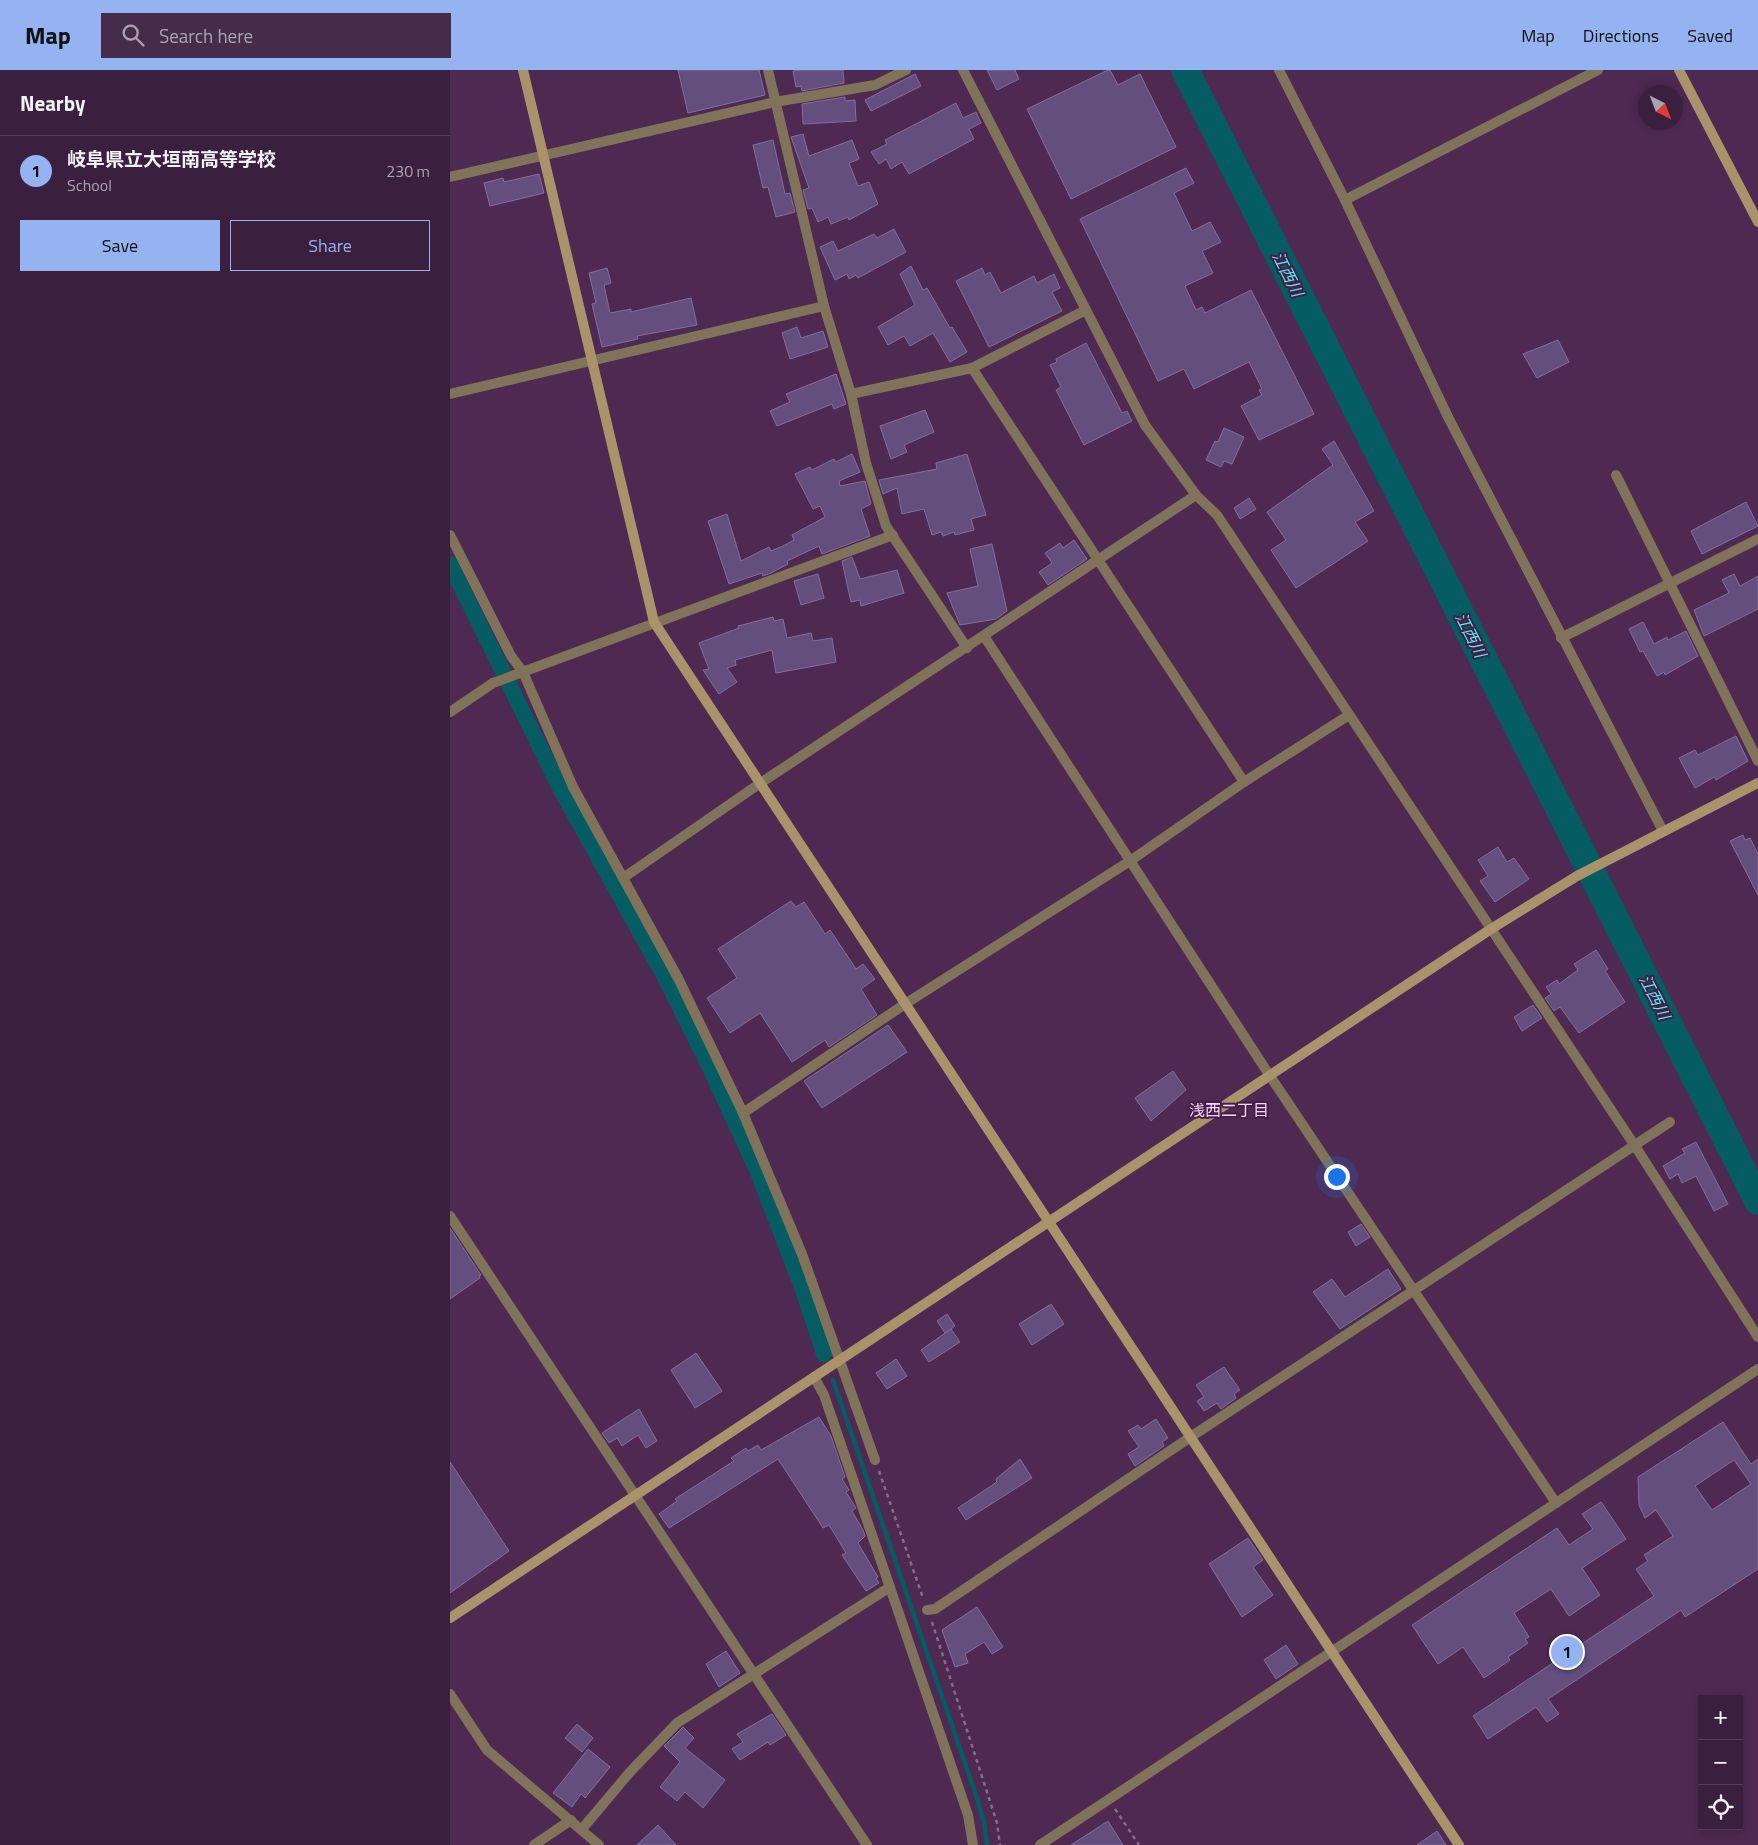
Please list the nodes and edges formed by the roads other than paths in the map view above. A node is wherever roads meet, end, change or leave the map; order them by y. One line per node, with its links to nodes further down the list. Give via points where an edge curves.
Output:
1 (523, 70): 9 (street)
2 (768, 70): 8 (street)
3 (906, 70): 8 (street, via 874,84)
4 (964, 70): 14 (street)
5 (1279, 70): 11 (street)
6 (1598, 70): 11 (street)
7 (1679, 70): 12 (street)
8 (775, 102): 9 (street); 13 (street)
9 (544, 156): 10 (street); 15 (street)
10 (450, 177)
11 (1345, 200): 28 (street, via 1448,417)
12 (1758, 222)
13 (824, 306): 15 (street); 18 (street)
14 (1086, 310): 16 (street); 20 (street, via 1146,425)
15 (591, 359): 17 (street); 26 (street)
16 (972, 368): 18 (street); 24 (street)
17 (450, 394)
18 (850, 394): 21 (street, via 866,463 886,526)
19 (1616, 475): 25 (street)
20 (1196, 495): 24 (street); 32 (street, via 1217,515)
21 (893, 534): 26 (street); 29 (street)
22 (450, 535): 30 (street, via 510,656)
23 (1758, 539): 25 (street)
24 (1097, 561): 27 (street); 34 (street)
25 (1671, 584): 28 (street); 33 (street)
26 (654, 622): 30 (street); 35 (street)
27 (984, 636): 29 (street); 38 (street)
28 (1561, 638): 37 (street)
29 (967, 648): 35 (street)
30 (523, 672): 31 (street, via 493,683); 39 (street, via 573,787)
31 (450, 712)
32 (1349, 715): 34 (street); 40 (street)
33 (1758, 761)
34 (1244, 782): 38 (street)
35 (760, 784): 39 (street); 41 (street)
36 (1758, 784): 37 (street)
37 (1663, 831): 40 (street, via 1578,876)
38 (1130, 861): 41 (street); 42 (street)
39 (622, 878): 43 (street, via 678,978)
40 (1491, 929): 42 (street); 45 (street)
41 (905, 1004): 43 (street); 47 (street)
42 (1270, 1076): 47 (street); 48 (street)
43 (743, 1113): 50 (street, via 802,1254)
44 (1670, 1122): 45 (street)
45 (1635, 1146): 48 (street); 49 (street)
46 (450, 1216): 55 (street)
47 (1050, 1223): 50 (street); 53 (street)
48 (1413, 1291): 53 (street); 56 (street)
49 (1758, 1338)
50 (840, 1359): 52 (street); 54 (street)
51 (1758, 1369): 56 (street)
52 (814, 1377): 55 (street); 57 (street, via 824,1395)
53 (1192, 1436): 58 (street, via 935,1609); 60 (street)
54 (875, 1460)
55 (635, 1495): 59 (street); 61 (street)
56 (1556, 1503): 60 (street)
57 (890, 1588): 61 (street); 68 (street, via 968,1815)
58 (928, 1610)
59 (450, 1618)
60 (1333, 1652): 69 (street); 70 (street)
61 (752, 1674): 64 (street, via 677,1723); 67 (street)
62 (450, 1694): 63 (street, via 487,1750)
63 (572, 1820): 64 (street); 65 (street)
64 (582, 1829): 66 (street)
65 (534, 1845)
66 (599, 1845)
67 (867, 1845)
68 (973, 1845)
69 (1040, 1845)
70 (1458, 1845)

